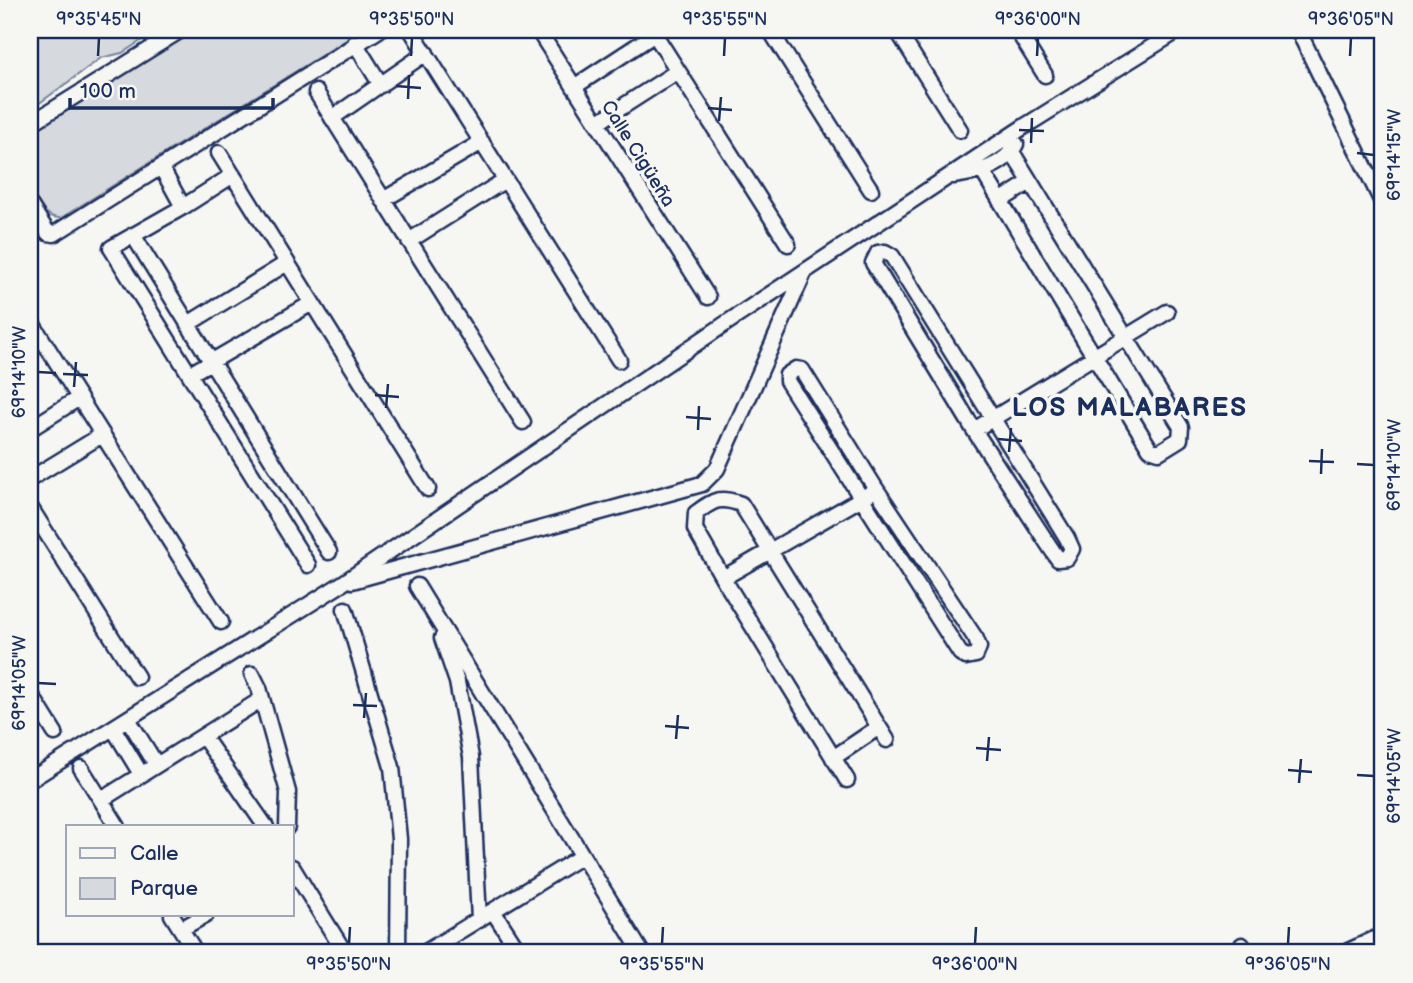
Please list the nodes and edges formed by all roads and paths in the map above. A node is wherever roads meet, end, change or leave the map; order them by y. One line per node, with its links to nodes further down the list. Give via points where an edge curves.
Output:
1 (181, 30): 20 (street)
2 (379, 30): 11 (street)
3 (411, 30): 12 (street)
4 (538, 30): 16 (street, Calle Cigüeña)
5 (770, 30): 33 (street)
6 (897, 30): 22 (street)
7 (1017, 30): 14 (street)
8 (1179, 30): 21 (street)
9 (1298, 30): 32 (street)
10 (653, 32): 13 (street); 16 (street)
11 (355, 43): 15 (street); 26 (street)
12 (426, 53): 15 (street); 23 (street)
13 (678, 71): 19 (street); 41 (street)
14 (1045, 75)
15 (381, 85): 18 (street)
16 (574, 87): 19 (street, Calle Cigüeña)
17 (316, 92): 18 (street)
18 (332, 118): 34 (street)
19 (597, 123): 44 (street, Calle Cigüeña)
20 (30, 124)
21 (1025, 126): 24 (street); 29 (street)
22 (960, 130)
23 (482, 142): 30 (street); 34 (street)
24 (1012, 152): 27 (street); 31 (street)
25 (219, 153): 28 (street)
26 (161, 167): 37 (street, via 54,234 48,233); 38 (street)
27 (983, 172): 29 (street); 35 (street)
28 (233, 175): 38 (street); 42 (street)
29 (948, 177): 43 (street)
30 (505, 180): 40 (street); 51 (street)
31 (1030, 182): 35 (street); 49 (street)
32 (1379, 185): 36 (street)
33 (870, 190)
34 (383, 200): 40 (street)
35 (1000, 201): 50 (street)
36 (1383, 204)
37 (30, 205)
38 (183, 207): 39 (street)
39 (133, 235): 48 (street); 53 (street, via 110,248)
40 (409, 240): 56 (street)
41 (788, 244)
42 (286, 264): 45 (street); 48 (street)
43 (805, 271): 61 (street, via 717,469); 71 (street)
44 (708, 298)
45 (312, 303): 52 (street); 62 (street)
46 (1167, 312): 49 (street)
47 (30, 320): 54 (street)
48 (188, 324): 52 (street)
49 (1126, 337): 50 (street); 50 (street, via 1181,427 1180,439 1159,452 1150,449)
50 (1094, 356): 55 (street)
51 (619, 360)
52 (211, 362): 53 (street); 68 (street)
53 (190, 374): 69 (street)
54 (79, 397): 57 (street); 59 (street)
55 (993, 418): 58 (street); 58 (street, via 1067,538 1072,549 1067,558 1058,559); 58 (street, via 892,256 878,253 873,263)
56 (523, 422)
57 (30, 429)
58 (974, 430)
59 (102, 435): 60 (street); 75 (street)
60 (30, 479)
61 (702, 484): 65 (street); 71 (street)
62 (428, 489)
63 (876, 489): 64 (street); 64 (street, via 802,370 789,371 787,381); 64 (street, via 976,639 975,655 960,653)
64 (861, 499): 67 (street)
65 (711, 502): 67 (street, via 725,498 741,504); 70 (street, via 696,513 695,529)
66 (30, 507): 77 (street)
67 (768, 550): 70 (street); 81 (street)
68 (330, 552)
69 (308, 565)
70 (723, 578): 86 (street)
71 (340, 585): 80 (street)
72 (417, 586): 74 (street)
73 (345, 609): 107 (street, via 392,767 399,839)
74 (434, 614): 96 (street); 101 (street, via 457,682 471,757)
75 (221, 622)
76 (252, 674): 79 (street)
77 (137, 677)
78 (30, 693): 83 (street)
79 (262, 699): 84 (street); 95 (street, via 288,792)
80 (128, 719): 82 (street); 87 (street)
81 (879, 727): 85 (street); 86 (street)
82 (113, 728): 89 (street); 90 (street)
83 (55, 733)
84 (203, 736): 87 (street); 94 (street)
85 (887, 740)
86 (833, 758): 91 (street)
87 (156, 764): 89 (street)
88 (81, 768): 92 (street)
89 (141, 774): 92 (street)
90 (30, 780)
91 (847, 780)
92 (100, 800): 93 (street)
93 (117, 825)
94 (265, 825)
95 (287, 825)
96 (582, 856): 98 (street); 109 (street)
97 (294, 870): 106 (street)
98 (493, 911): 101 (street); 108 (street)
99 (173, 916): 102 (street)
100 (204, 916): 102 (street)
101 (479, 920): 104 (street)
102 (181, 929): 105 (street)
103 (1383, 935): 110 (street)
104 (431, 951)
105 (196, 953)
106 (345, 953)
107 (398, 953)
108 (520, 953)
109 (642, 953)
110 (1344, 953)

